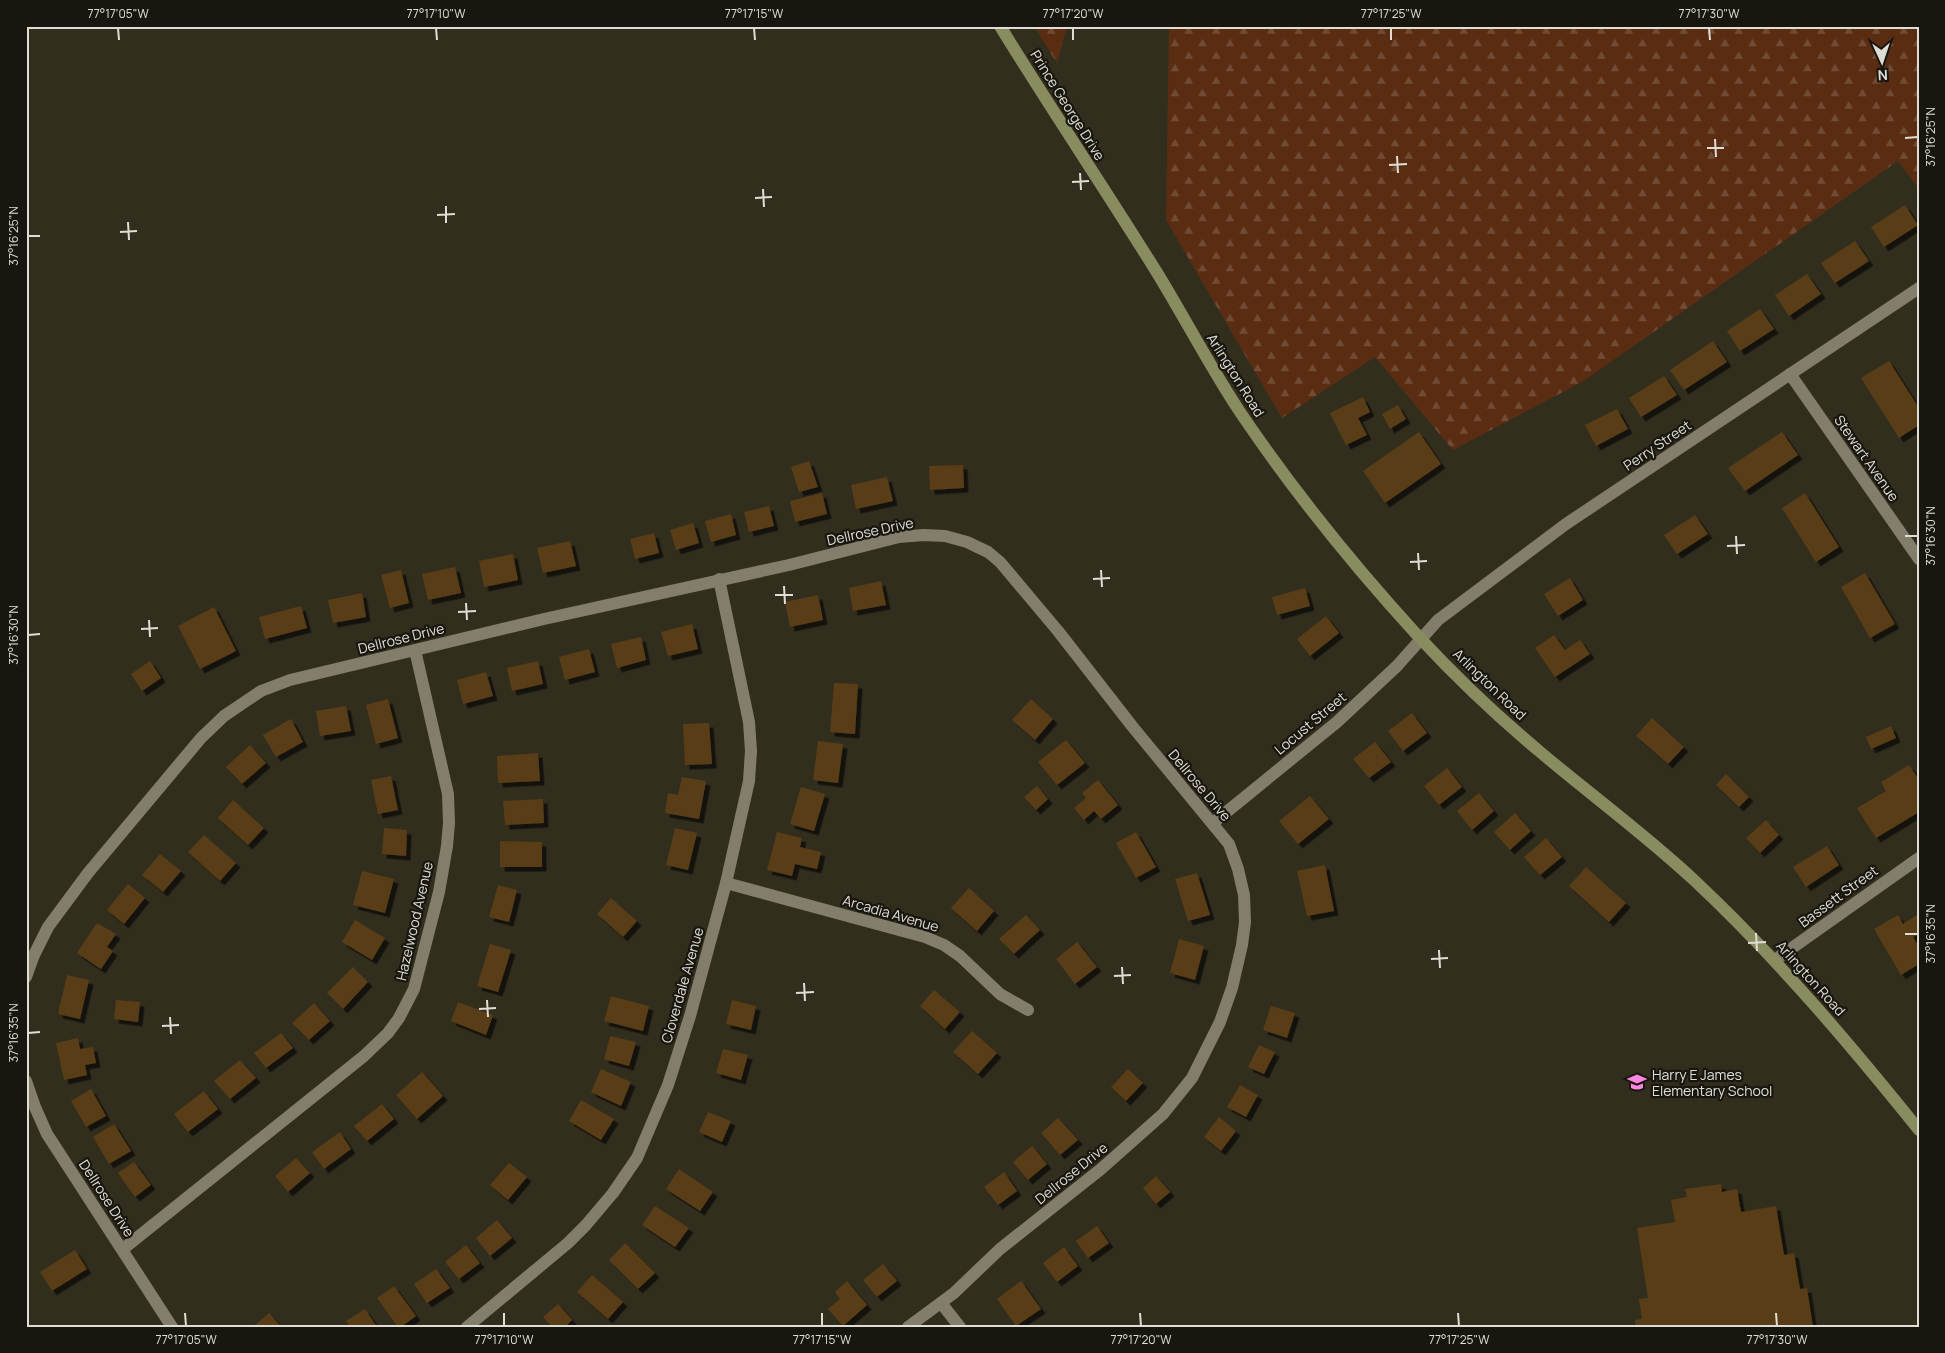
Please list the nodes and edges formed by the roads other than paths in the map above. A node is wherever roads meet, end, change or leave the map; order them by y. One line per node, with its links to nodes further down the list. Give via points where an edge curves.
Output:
1 (1000, 26): 2 (main road, Prince George Drive)
2 (1110, 200): 7 (main road, Arlington Road, via 1240,411 1282,472 1326,530)
3 (1919, 288): 4 (street, Perry Street)
4 (1790, 374): 5 (street, Stewart Avenue); 7 (street, Perry Street, via 1566,524 1438,620)
5 (1919, 559)
6 (719, 580): 8 (street, Dellrose Drive); 9 (street, Dellrose Drive, via 899,537 945,536 988,552 1058,630); 11 (street, Cloverdale Avenue, via 749,722 751,751 748,792)
7 (1420, 638): 9 (street, Locust Street, via 1397,666 1337,722); 12 (main road, Arlington Road, via 1538,751 1694,880)
8 (415, 650): 13 (street, Dellrose Drive, via 290,680 261,691 224,716 201,738 66,902 48,926); 17 (street, Hazelwood Avenue, via 448,794 449,823 439,892 414,989 394,1025 364,1056)
9 (1213, 823): 18 (street, Dellrose Drive, via 1229,844 1238,869 1244,895 1245,922 1232,988 1220,1022 1192,1078 1163,1114 1101,1169 1000,1249)
10 (1919, 858): 12 (street, Bassett Street)
11 (726, 883): 14 (street, Arcadia Avenue, via 925,937 960,956 1000,994); 20 (street, Cloverdale Avenue, via 668,1085 636,1158 586,1226)
12 (1775, 960): 16 (main road, Arlington Road)
13 (26, 977)
14 (1028, 1010)
15 (26, 1081): 17 (street, Dellrose Drive, via 48,1134)
16 (1919, 1130)
17 (123, 1249): 19 (street, Dellrose Drive)
18 (941, 1303): 21 (street, Dellrose Drive); 22 (street)
19 (172, 1327)
20 (467, 1327)
21 (908, 1327)
22 (960, 1327)

